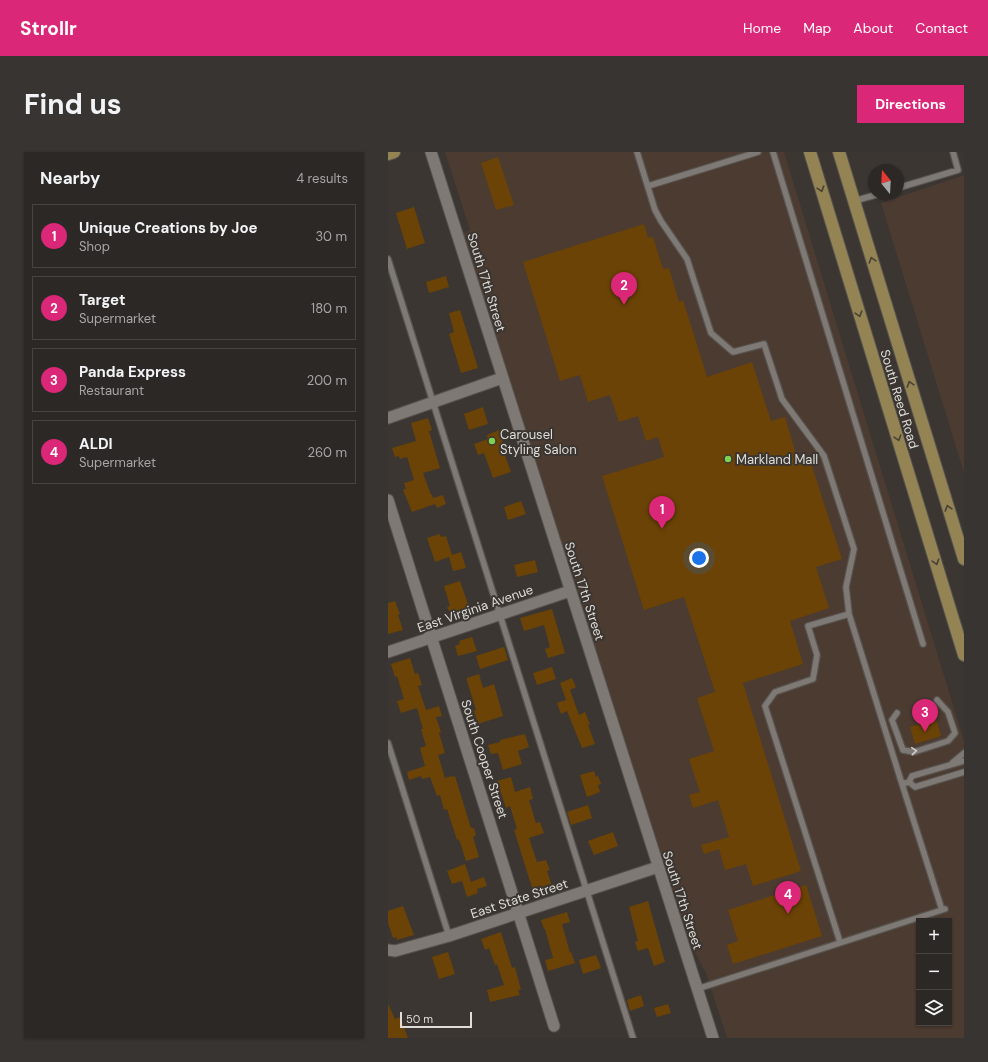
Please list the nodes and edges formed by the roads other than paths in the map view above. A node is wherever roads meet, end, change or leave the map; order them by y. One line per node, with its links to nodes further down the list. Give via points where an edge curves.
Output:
1 (394, 152): 9 (main road)
2 (431, 152): 15 (street, South 17th Street)
3 (638, 152): 10 (lane)
4 (758, 152): 10 (lane)
5 (773, 152): 24 (lane)
6 (810, 152): 26 (main road, South Reed Road, one-way to 26)
7 (839, 152): 13 (main road, South Reed Road)
8 (952, 152): 11 (lane, via 958,170)
9 (388, 154)
10 (648, 186): 21 (lane, via 655,210 687,259 710,333 733,352 764,344 782,399 824,456 854,549 846,586)
11 (904, 186)
12 (868, 197): 13 (lane)
13 (854, 201): 19 (main road, South Reed Road, one-way to 13)
14 (388, 260): 16 (lane)
15 (502, 378): 16 (street); 20 (street, South 17th Street)
16 (432, 404): 17 (street); 22 (lane)
17 (388, 418)
18 (388, 500): 23 (street, South Cooper Street)
19 (964, 559)
20 (570, 591): 22 (street, East Virginia Avenue); 36 (street, South 17th Street)
21 (849, 614): 35 (lane); 40 (lane, via 808,626 817,655 813,679 774,692 766,706)
22 (499, 615): 23 (street, East Virginia Avenue); 37 (lane)
23 (432, 637): 25 (street, East Virginia Avenue); 38 (street, South Cooper Street)
24 (923, 644)
25 (388, 652)
26 (964, 655)
27 (937, 700): 28 (lane, one-way to 27, via 892,720 903,750 914,752 948,741 955,733 948,712)
28 (897, 713)
29 (388, 743): 39 (lane)
30 (964, 753): 32 (lane)
31 (964, 761): 32 (lane)
32 (950, 765): 34 (lane, via 912,776)
33 (964, 772): 34 (lane, via 915,787)
34 (909, 782): 35 (lane)
35 (902, 784): 40 (lane, via 943,909)
36 (658, 867): 37 (street, East State Street); 42 (street, South 17th Street)
37 (587, 890): 38 (street, East State Street); 44 (lane)
38 (519, 913): 39 (street, East State Street); 43 (street, South Cooper Street)
39 (449, 936): 41 (street, East State Street, via 395,951)
40 (840, 942): 42 (lane)
41 (388, 950)
42 (697, 989): 45 (street, South 17th Street)
43 (554, 1026)
44 (633, 1038)
45 (713, 1038)

